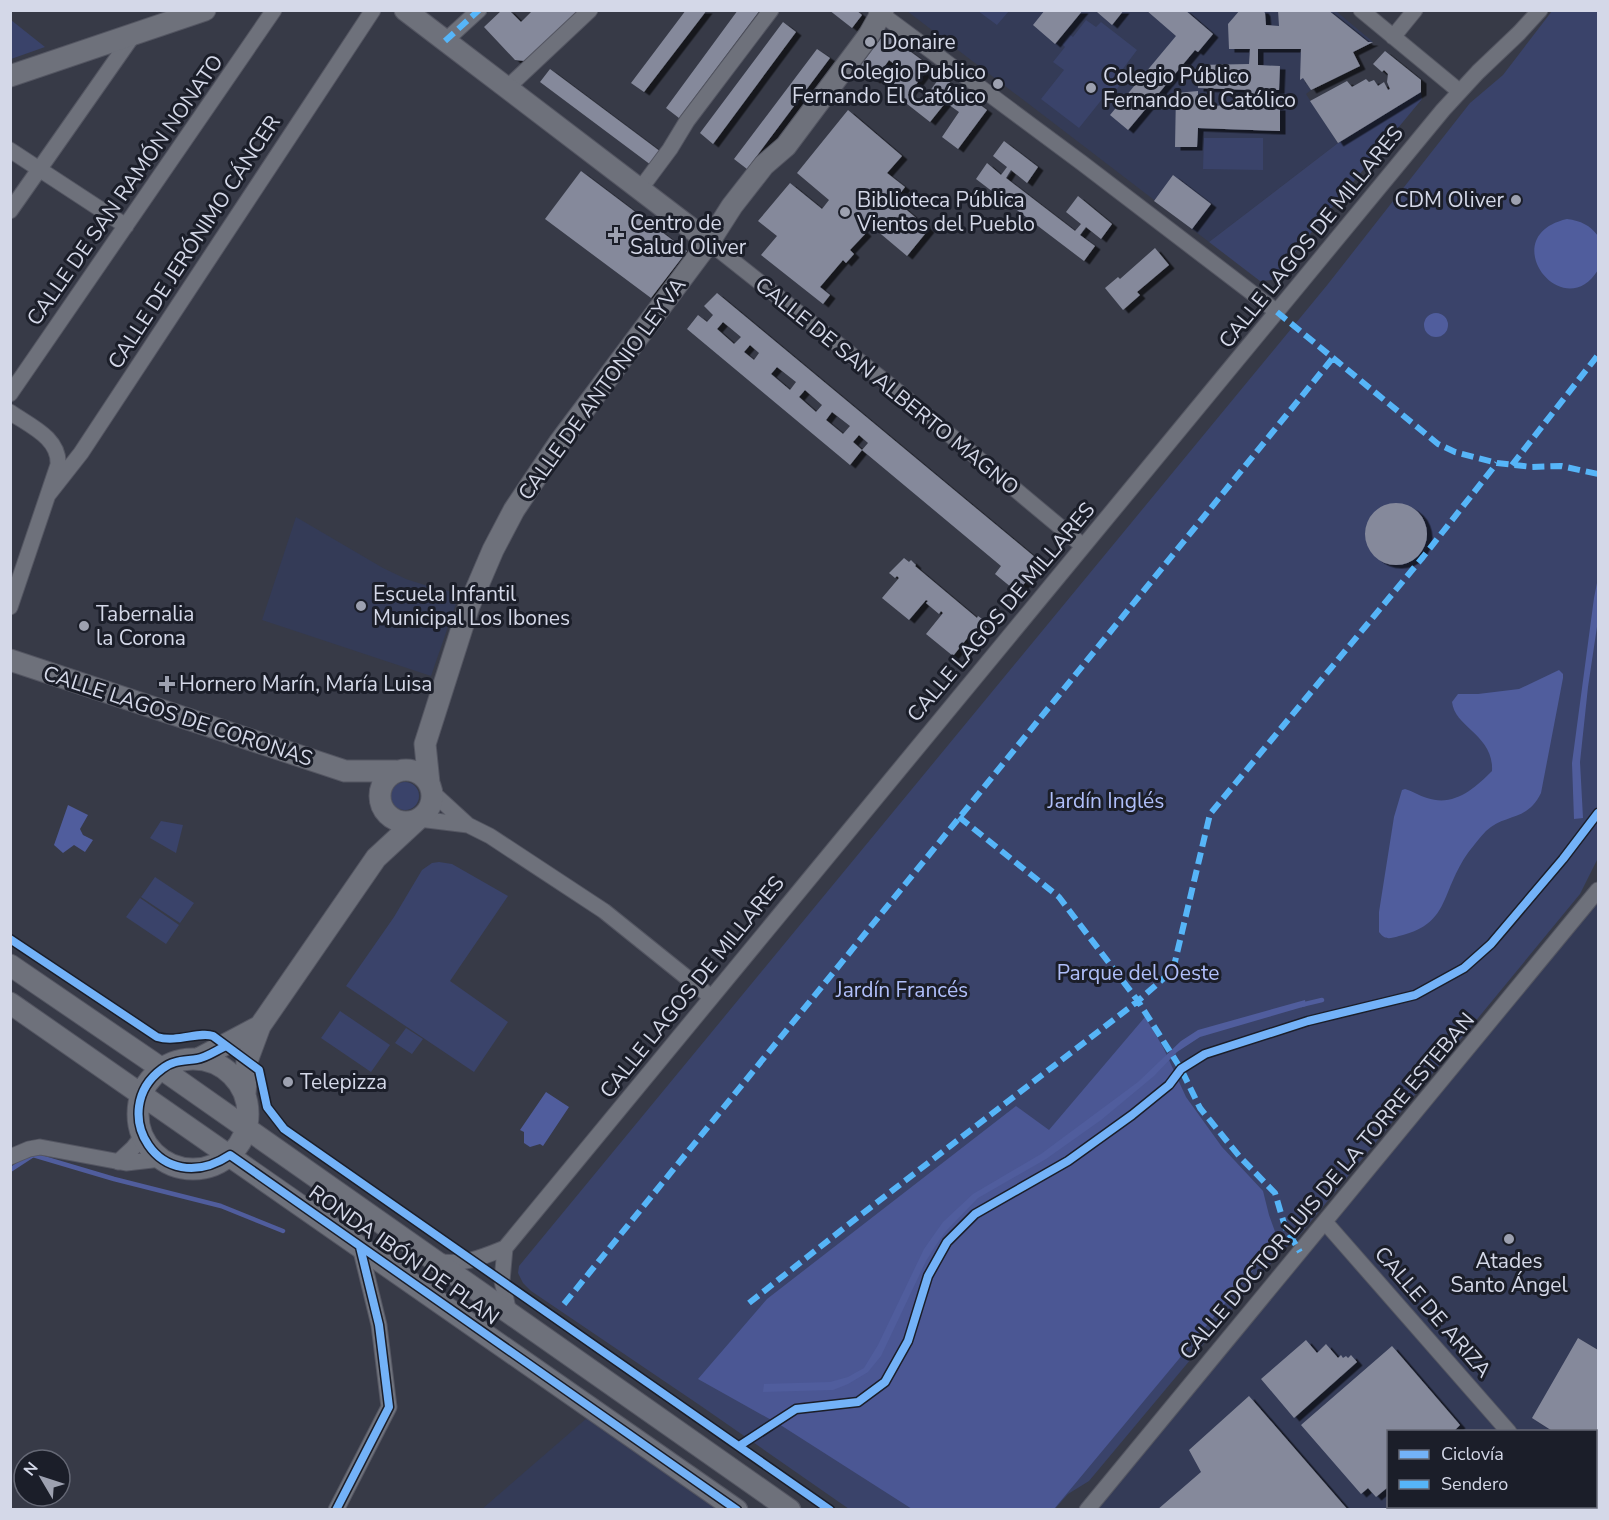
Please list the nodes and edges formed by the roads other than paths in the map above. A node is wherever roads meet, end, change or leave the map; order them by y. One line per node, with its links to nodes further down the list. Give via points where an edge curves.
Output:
1 (205, 10): 12 (street)
2 (274, 10): 22 (street, CALLE DE SAN RAMÓN NONATO)
3 (373, 10): 27 (street, CALLE DE JERÓNIMO CÁNCER, via 81,453)
4 (405, 10): 14 (street, CALLE DE SAN ALBERTO MAGNO)
5 (479, 10): 14 (street)
6 (590, 10): 16 (street)
7 (771, 10): 20 (street)
8 (1361, 10): 13 (street)
9 (1415, 10): 13 (street)
10 (1540, 10): 17 (street, CALLE LAGOS DE MILLARES)
11 (880, 12): 23 (street, CALLE DE ANTONIO LEYVA, via 869,35 786,146 764,165 736,201); 24 (street)
12 (134, 34): 15 (street); 19 (street)
13 (1393, 37): 17 (street)
14 (445, 41): 16 (street, CALLE DE SAN ALBERTO MAGNO)
15 (10, 76)
16 (508, 87): 20 (street, CALLE DE SAN ALBERTO MAGNO)
17 (1459, 91): 24 (street, CALLE LAGOS DE MILLARES)
18 (10, 150): 19 (street)
19 (40, 169): 21 (street); 22 (street)
20 (641, 188): 23 (street, CALLE DE SAN ALBERTO MAGNO)
21 (10, 211)
22 (126, 226): 25 (street, CALLE DE SAN RAMÓN NONATO)
23 (709, 242): 28 (street, CALLE DE SAN ALBERTO MAGNO, via 902,394); 31 (street, CALLE DE ANTONIO LEYVA, via 559,442 514,510 470,606)
24 (1277, 312): 28 (street, CALLE LAGOS DE MILLARES)
25 (10, 394)
26 (10, 412): 27 (street, via 46,436 57,450 58,465)
27 (48, 495): 29 (street)
28 (1083, 546): 41 (street, CALLE LAGOS DE MILLARES)
29 (10, 607)
30 (10, 660): 32 (street, CALLE LAGOS DE CORONAS)
31 (425, 744): 33 (street, CALLE DE ANTONIO LEYVA); 34 (street, CALLE DE ANTONIO LEYVA)
32 (345, 771): 33 (street, CALLE LAGOS DE CORONAS); 35 (street, CALLE LAGOS DE CORONAS)
33 (398, 771): 34 (street, via 417,772); 35 (street, via 384,781 379,795)
34 (430, 788): 36 (street, via 429,807); 37 (street)
35 (382, 807): 36 (street, via 399,821); 38 (street)
36 (418, 819): 37 (street); 38 (street)
37 (468, 825): 41 (street, via 604,911)
38 (376, 858): 43 (street)
39 (1599, 890): 54 (street, CALLE DOCTOR LUIS DE LA TORRE ESTEBAN)
40 (10, 965): 45 (street, RONDA IBÓN DE PLAN)
41 (711, 997): 56 (street, CALLE LAGOS DE MILLARES)
42 (10, 1003): 46 (street, RONDA IBÓN DE PLAN)
43 (260, 1026): 44 (street); 47 (street, via 247,1061)
44 (198, 1059): 45 (street, via 173,1062); 47 (street, via 227,1071)
45 (162, 1069): 46 (street); 48 (street, RONDA IBÓN DE PLAN)
46 (141, 1094): 49 (street, via 138,1110); 50 (street, RONDA IBÓN DE PLAN)
47 (245, 1096): 48 (street)
48 (246, 1129): 50 (street); 57 (street, RONDA IBÓN DE PLAN)
49 (143, 1135): 52 (street); 53 (street)
50 (230, 1155): 52 (street, via 200,1168 183,1168); 55 (street, RONDA IBÓN DE PLAN)
51 (10, 1157): 53 (street, via 40,1148)
52 (161, 1159): 53 (street)
53 (118, 1162)
54 (1325, 1222): 59 (street, CALLE DE ARIZA); 63 (street, CALLE DOCTOR LUIS DE LA TORRE ESTEBAN)
55 (360, 1247): 60 (street, via 379,1325 389,1407); 61 (street, RONDA IBÓN DE PLAN)
56 (505, 1248): 57 (street, via 458,1263); 58 (street, via 502,1281)
57 (434, 1260): 58 (street, RONDA IBÓN DE PLAN)
58 (509, 1314): 62 (street, RONDA IBÓN DE PLAN)
59 (1508, 1430)
60 (336, 1509)
61 (737, 1509)
62 (790, 1509)
63 (1088, 1509)

